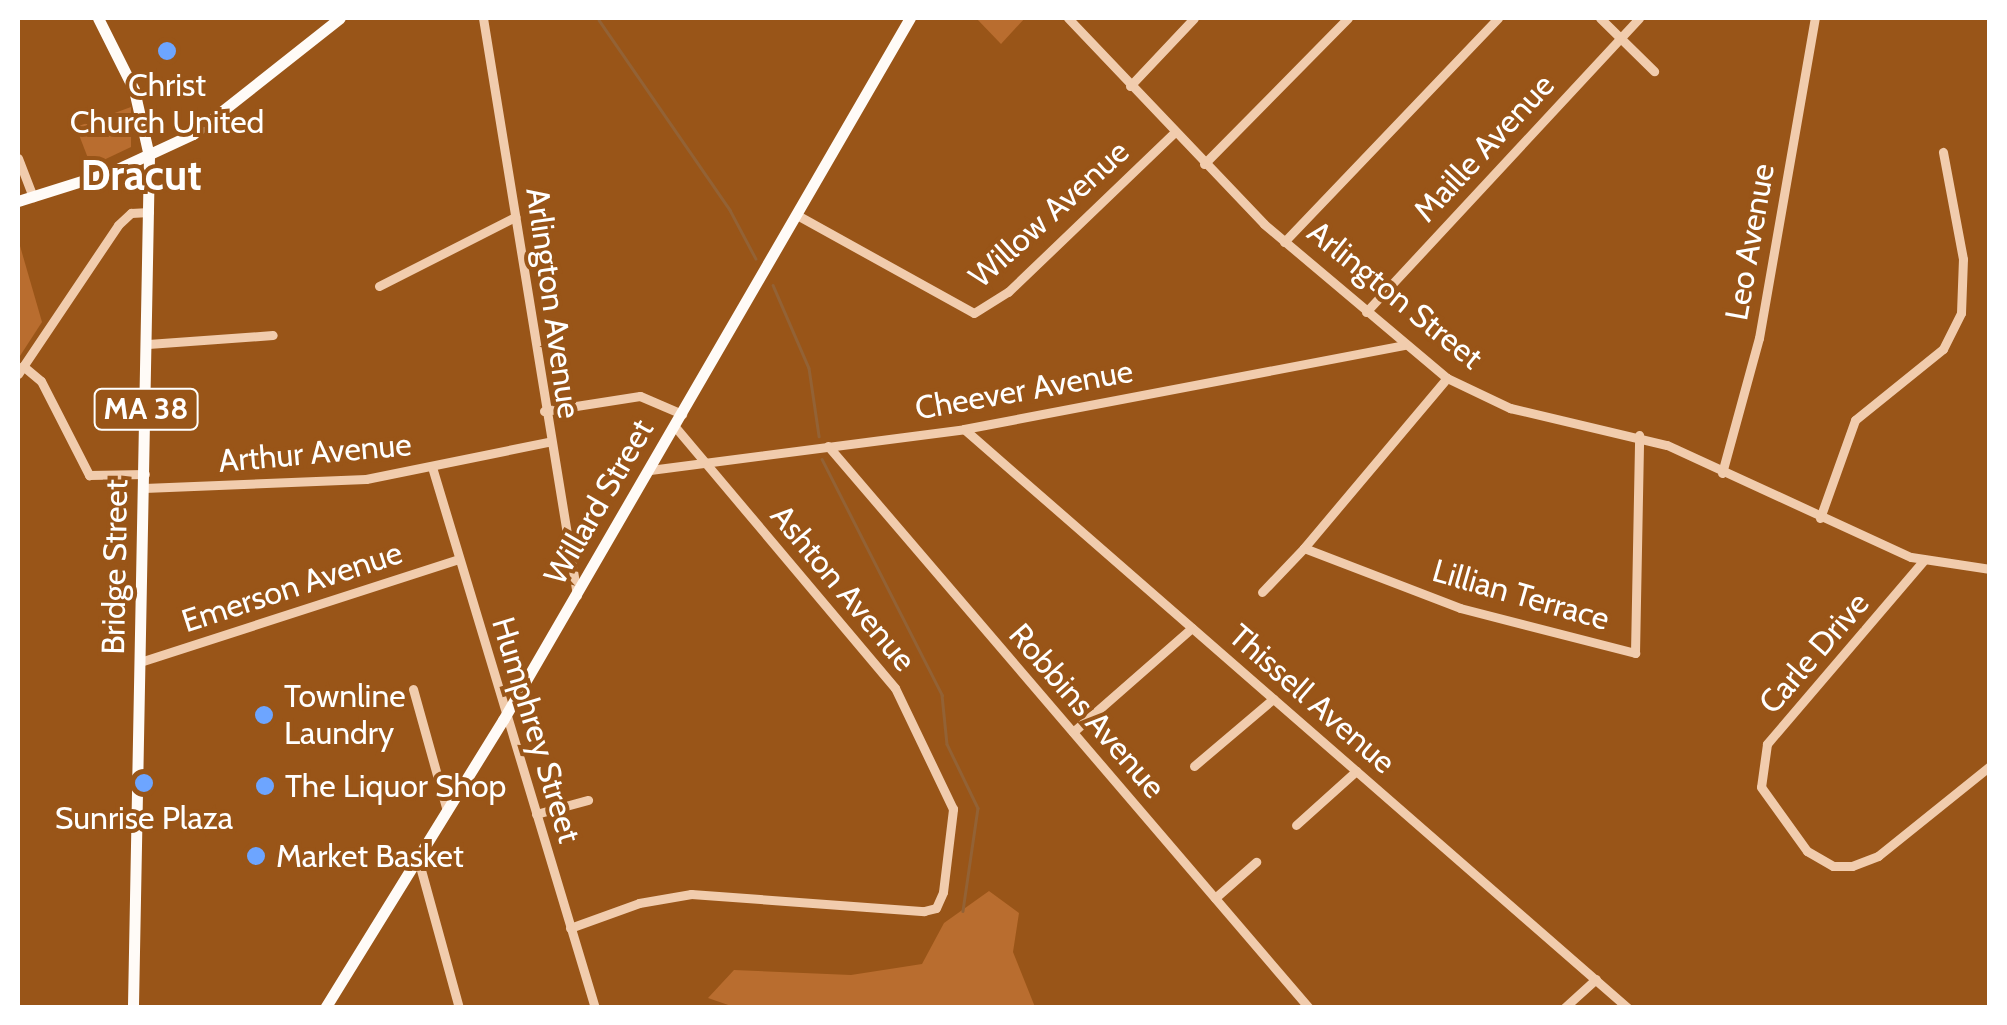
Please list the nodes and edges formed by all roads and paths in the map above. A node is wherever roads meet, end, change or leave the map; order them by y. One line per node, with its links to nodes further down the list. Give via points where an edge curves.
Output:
1 (98, 18): 17 (main road, Bridge Street / MA 38, via 134,90)
2 (340, 18): 17 (main road, via 236,105)
3 (483, 18): 24 (street, Arlington Avenue)
4 (910, 18): 23 (main road, Willard Street)
5 (1068, 18): 14 (street, Arlington Street)
6 (1194, 18): 14 (street)
7 (1348, 18): 19 (street)
8 (1498, 18): 25 (street)
9 (1600, 18): 12 (street)
10 (1639, 18): 12 (street, Maille Avenue)
11 (1816, 18): 43 (street, Leo Avenue, via 1759,338)
12 (1620, 38): 13 (street); 27 (street, Maille Avenue)
13 (1654, 71)
14 (1130, 86): 15 (street, Arlington Street)
15 (1174, 133): 19 (street, Arlington Street); 23 (street, Willow Avenue, via 1008,292 974,313)
16 (1943, 152): 45 (street, via 1963,259 1962,313 1943,349 1855,420)
17 (149, 156): 20 (main road); 22 (main road, Bridge Street / MA 38)
18 (18, 158): 20 (street)
19 (1204, 164): 25 (street, Arlington Street)
20 (33, 196): 21 (main road)
21 (18, 202)
22 (149, 212): 29 (main road, Bridge Street / MA 38); 31 (street, via 130,213 118,225)
23 (797, 215): 34 (main road, Willard Street)
24 (515, 217): 26 (street); 33 (street, Arlington Avenue)
25 (1284, 242): 27 (street, Arlington Street)
26 (379, 286)
27 (1366, 312): 30 (street, Arlington Street)
28 (273, 335): 29 (street)
29 (148, 344): 44 (main road, Bridge Street / MA 38)
30 (1404, 344): 32 (street, Arlington Street); 36 (street, Cheever Avenue)
31 (20, 370): 44 (street, Arthur Avenue, via 40,381 89,475)
32 (1447, 378): 37 (street, Arlington Street, via 1510,408); 46 (street)
33 (544, 410): 34 (street, via 640,396); 38 (street, Arlington Avenue)
34 (682, 414): 35 (main road, Willard Street)
35 (674, 427): 40 (street, Ashton Avenue); 42 (main road, Willard Street)
36 (964, 428): 39 (street, Cheever Avenue); 52 (street, Thissell Avenue)
37 (1639, 435): 43 (street, Arlington Street); 46 (street, Lillian Terrace, via 1635,653 1460,608)
38 (548, 442): 41 (street, Arthur Avenue); 51 (street, Arlington Avenue)
39 (828, 446): 40 (street, Cheever Avenue); 57 (street, Robbins Avenue)
40 (706, 462): 42 (street, Cheever Avenue); 68 (street, Ashton Avenue, via 902,700 953,809 942,892 932,910 691,894)
41 (432, 467): 44 (street, Arthur Avenue, via 285,486); 47 (street, Humphrey Street)
42 (650, 470): 51 (main road, Willard Street)
43 (1722, 473): 45 (street, Arlington Street)
44 (145, 481): 53 (main road, Bridge Street / MA 38)
45 (1820, 518): 48 (street, Arlington Street)
46 (1304, 548): 50 (street)
47 (459, 559): 53 (street, Emerson Avenue); 56 (street, Humphrey Street)
48 (1924, 560): 49 (street, Arlington Street); 59 (street, Carle Drive, via 1767,744 1761,787 1808,851 1833,866 1852,866 1878,856)
49 (1990, 569)
50 (1262, 592)
51 (576, 594): 56 (main road, Willard Street)
52 (1192, 628): 55 (street, Thissell Avenue); 57 (street)
53 (140, 662): 70 (main road, Bridge Street / MA 38)
54 (413, 689): 62 (street)
55 (1273, 699): 58 (street); 60 (street, Thissell Avenue)
56 (506, 714): 62 (main road, Willard Street); 63 (street, Humphrey Street)
57 (1073, 732): 67 (street, Robbins Avenue)
58 (1194, 766)
59 (1990, 766)
60 (1356, 770): 64 (street); 69 (street, Thissell Avenue)
61 (588, 800): 63 (street)
62 (447, 812): 65 (main road, Willard Street)
63 (536, 814): 68 (street, Humphrey Street)
64 (1296, 825)
65 (418, 859): 71 (main road, Willard Street); 72 (street)
66 (1256, 862): 67 (street)
67 (1216, 898): 74 (street, Robbins Avenue)
68 (570, 928): 73 (street, Humphrey Street)
69 (1596, 979): 75 (street); 76 (street, Thissell Avenue)
70 (133, 1008)
71 (325, 1008)
72 (459, 1008)
73 (595, 1008)
74 (1309, 1008)
75 (1564, 1008)
76 (1628, 1008)

